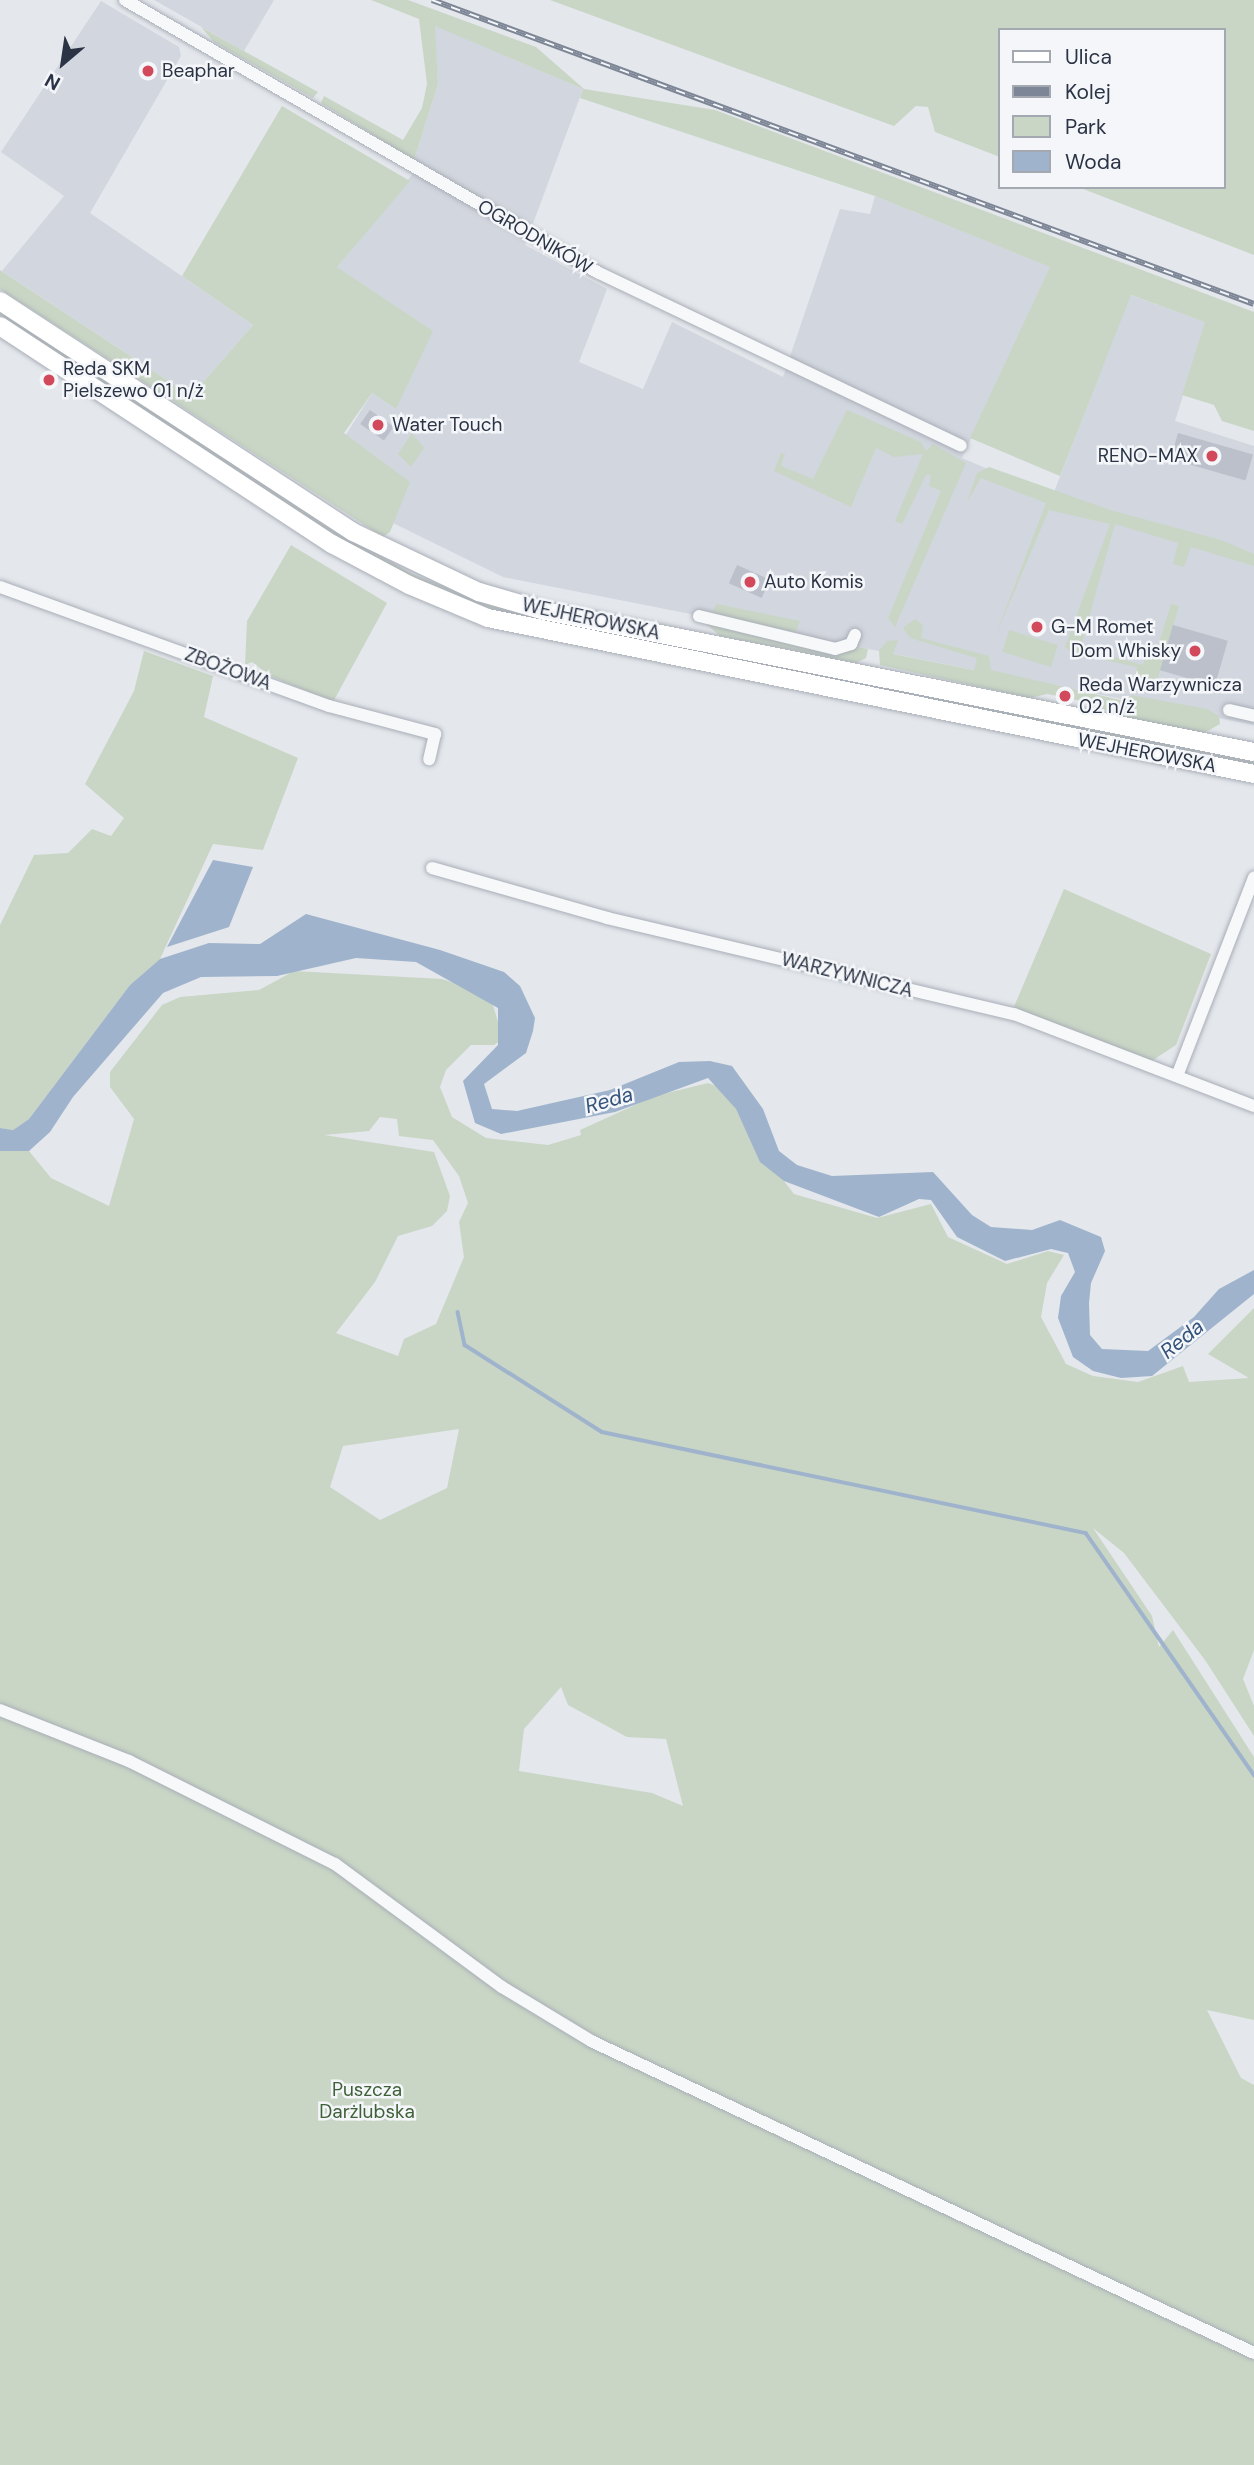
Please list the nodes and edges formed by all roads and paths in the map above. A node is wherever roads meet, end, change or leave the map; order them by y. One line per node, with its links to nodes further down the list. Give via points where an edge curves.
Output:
1 (125, 0): 4 (street, OGRODNIKÓW, via 597,272)
2 (0, 301): 10 (main road, WEJHEROWSKA, via 353,532 479,592 545,611)
3 (0, 326): 12 (main road, WEJHEROWSKA, via 332,544 409,586 488,618)
4 (961, 446)
5 (0, 587): 11 (street, ZBOŻOWA, via 329,706 435,734)
6 (699, 616): 7 (street, via 835,649 851,645)
7 (855, 635)
8 (1229, 710): 9 (street)
9 (1254, 716)
10 (1254, 752)
11 (429, 759)
12 (1254, 774)
13 (432, 868): 15 (street, WARZYWNICZA, via 607,918 1014,1014)
14 (1254, 877): 15 (street)
15 (1177, 1076): 16 (street, WARZYWNICZA)
16 (1254, 1106)
17 (0, 1710): 18 (street, via 129,1761 335,1864 502,1987 591,2041)
18 (1254, 2353)

